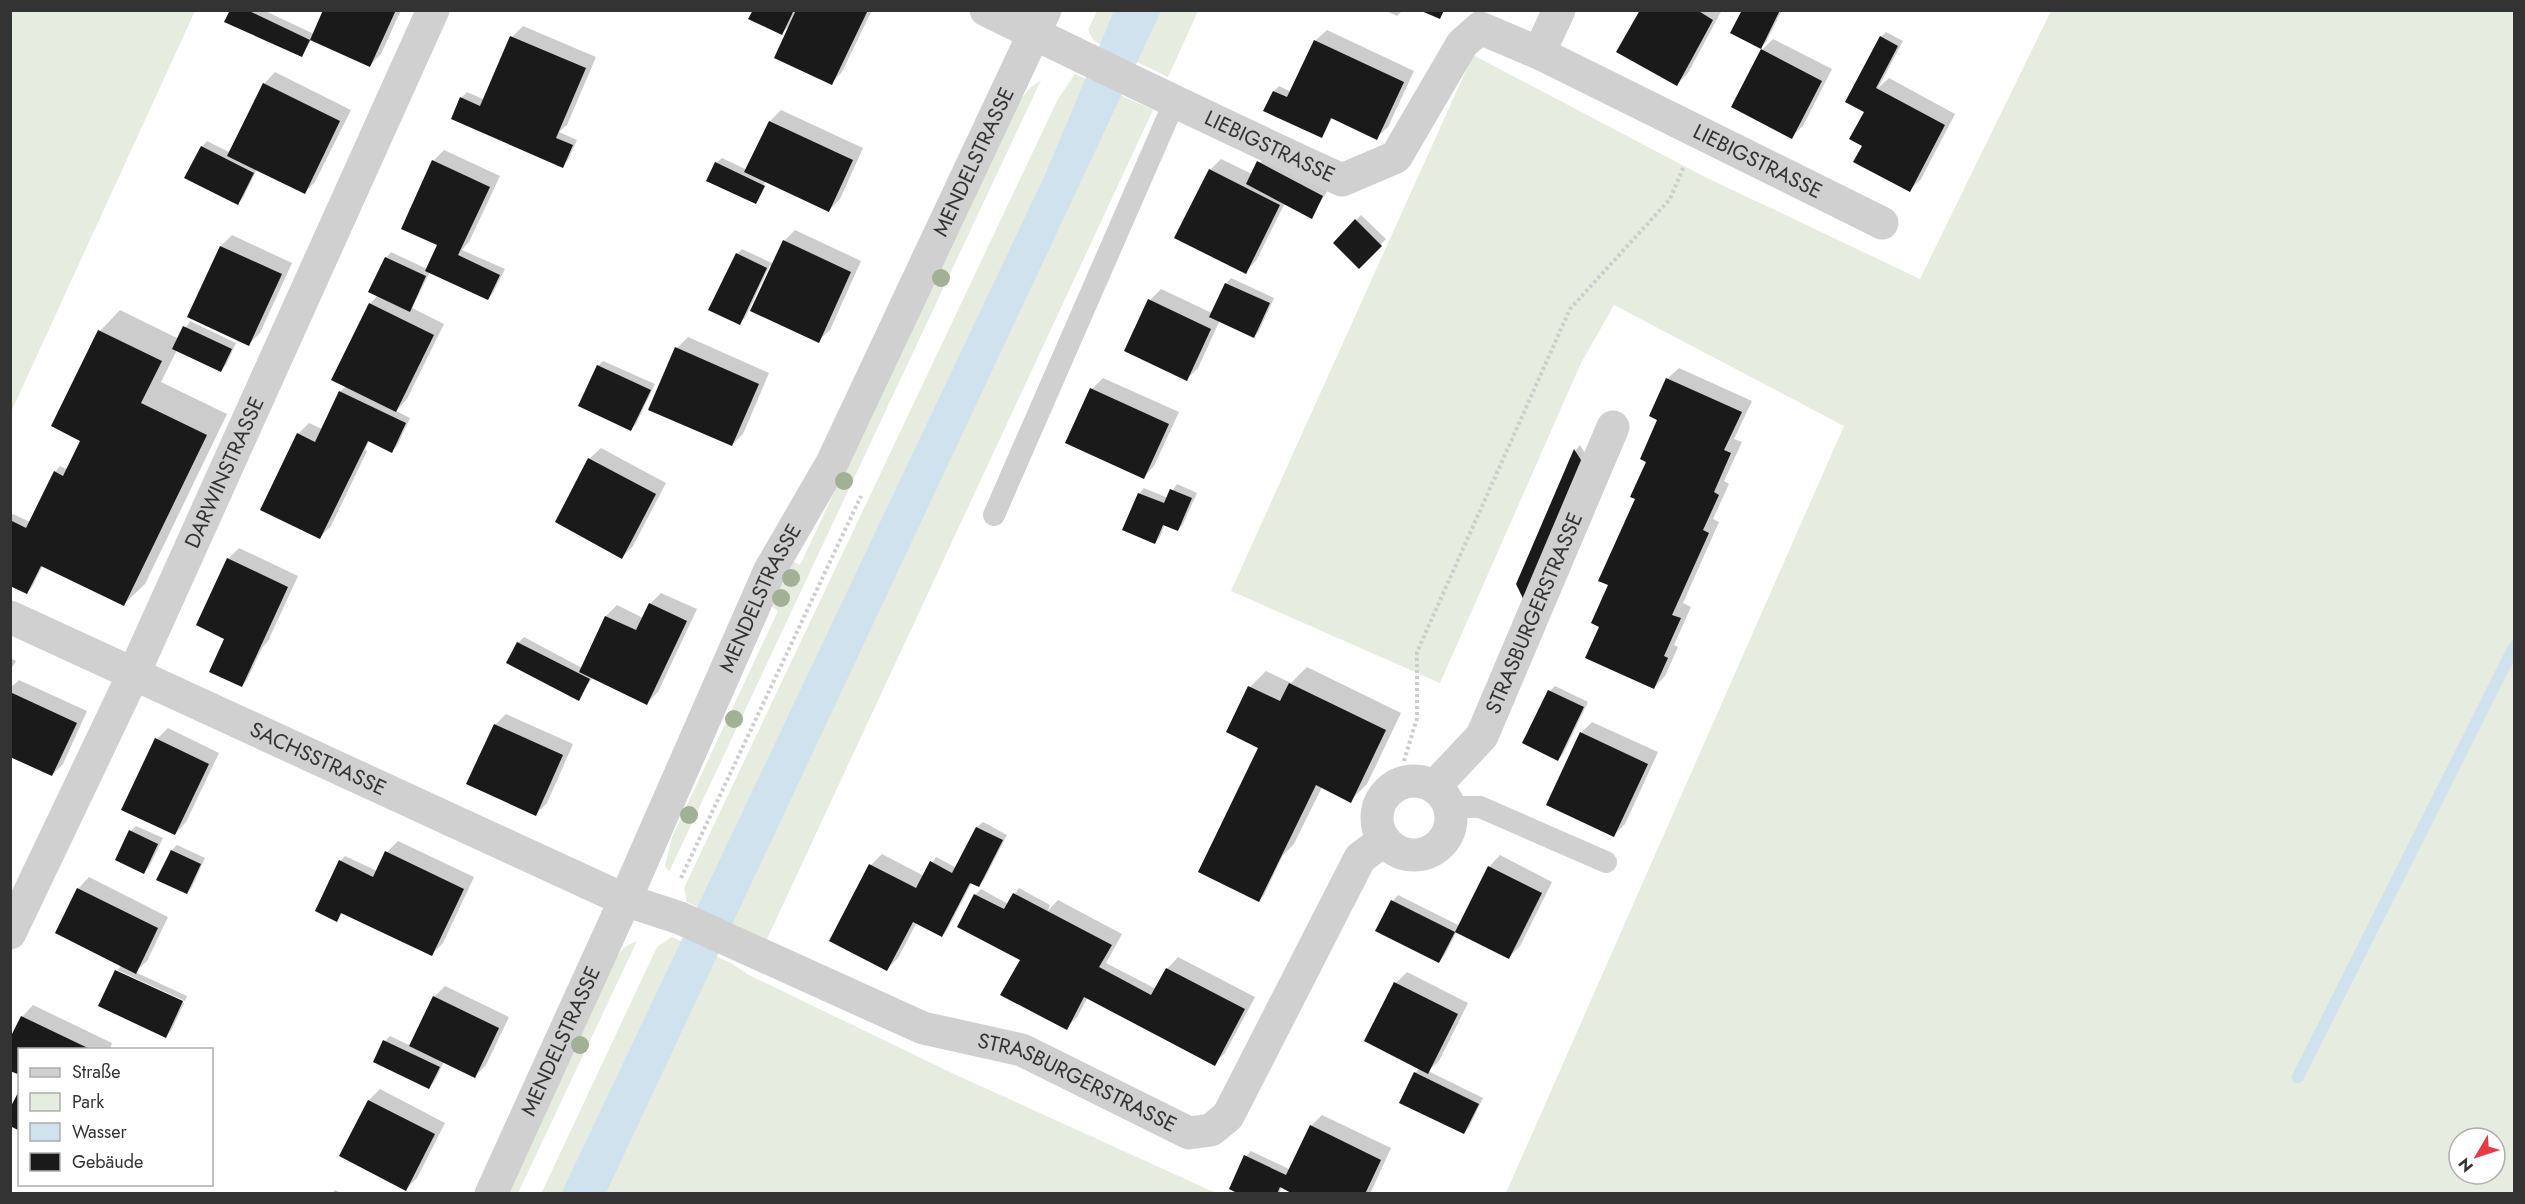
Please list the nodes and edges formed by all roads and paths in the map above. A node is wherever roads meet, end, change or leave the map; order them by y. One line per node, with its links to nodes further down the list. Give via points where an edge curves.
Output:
1 (433, 10): 13 (street, DARWINSTRASSE)
2 (986, 10): 4 (street, LIEBIGSTRASSE)
3 (1559, 10): 5 (street)
4 (1040, 22): 6 (street, LIEBIGSTRASSE, via 1085,60); 18 (street, MENDELSTRASSE, via 832,463 770,570)
5 (1539, 53): 6 (street, LIEBIGSTRASSE, via 1480,28 1462,44 1396,157 1342,180); 7 (street, LIEBIGSTRASSE)
6 (1174, 103): 11 (lane)
7 (1698, 132): 8 (street, LIEBIGSTRASSE); 14 (path, via 1670,199 1570,309 1418,652 1417,718)
8 (1882, 223)
9 (1613, 427): 15 (street, STRASBURGERSTRASSE, via 1482,736)
10 (862, 493): 19 (path)
11 (994, 515)
12 (10, 617): 13 (street, SACHSSTRASSE)
13 (134, 673): 18 (street, SACHSSTRASSE); 20 (street, DARWINSTRASSE)
14 (1397, 784): 15 (street, via 1422,781); 16 (street, via 1386,792 1376,815)
15 (1442, 797): 16 (street, via 1451,820 1441,844 1418,855 1405,854); 17 (lane, via 1480,807)
16 (1384, 840): 19 (street, STRASBURGERSTRASSE, via 1360,858 1228,1116 1211,1130 1189,1133 1022,1050 923,1028)
17 (1606, 862)
18 (626, 900): 19 (street, STRASBURGERSTRASSE); 21 (street, MENDELSTRASSE)
19 (673, 916)
20 (10, 933)
21 (491, 1194)

